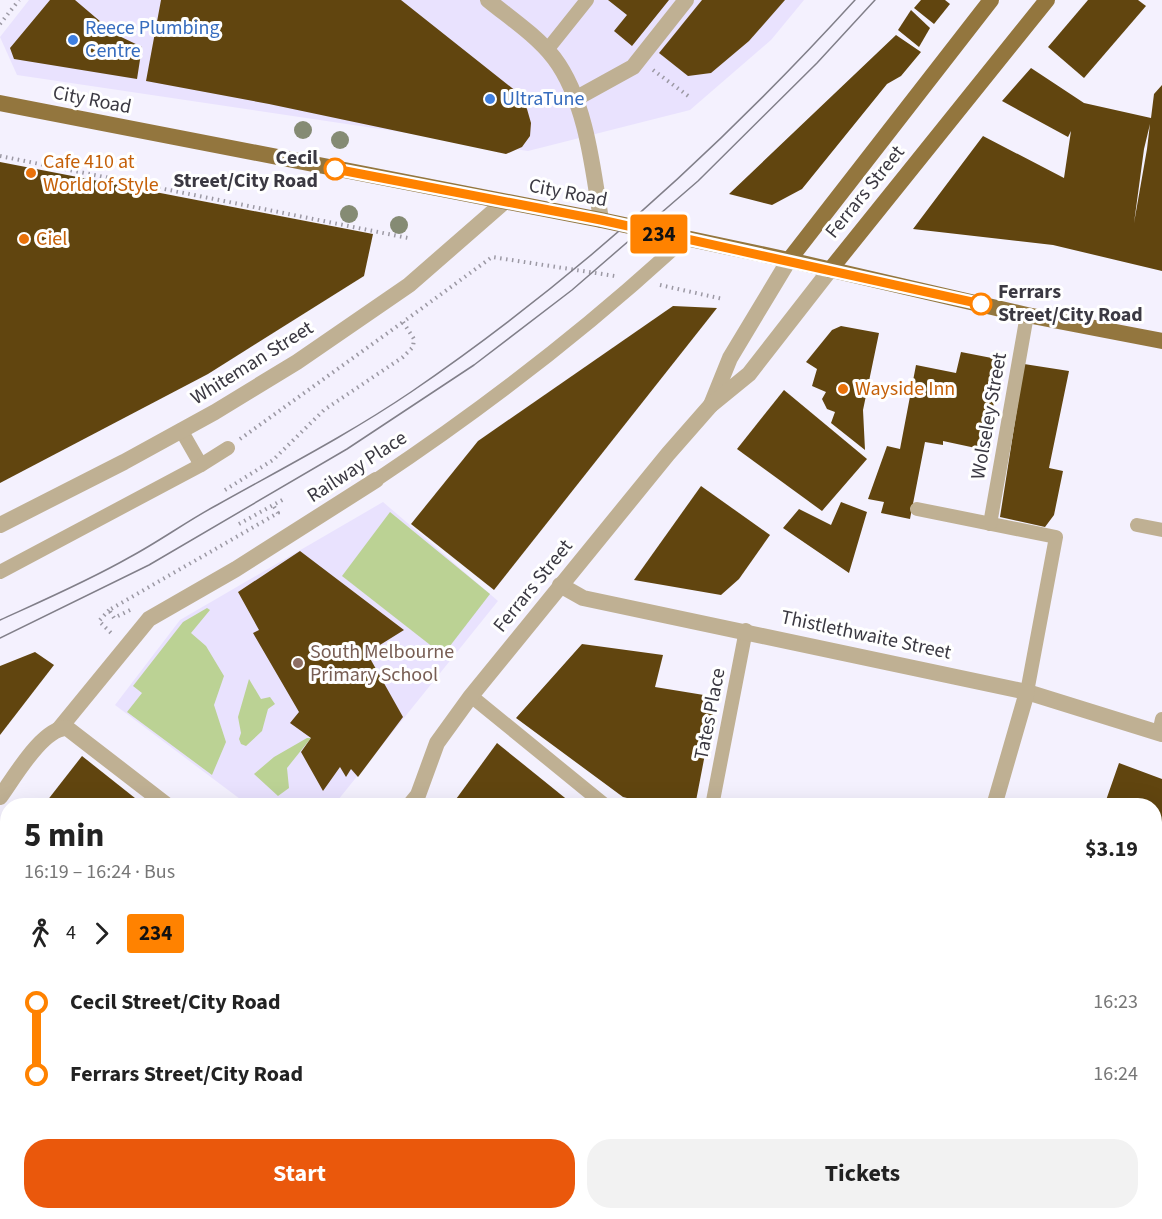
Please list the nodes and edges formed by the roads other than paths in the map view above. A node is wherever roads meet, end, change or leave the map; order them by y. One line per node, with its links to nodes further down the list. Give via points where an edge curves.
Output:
1 (488, 0): 6 (street)
2 (586, 0): 6 (lane)
3 (686, 0): 7 (street, via 633,67)
4 (991, 0): 12 (main road, Ferrars Street)
5 (1047, 0): 13 (main road, Ferrars Street)
6 (547, 50): 7 (street, via 566,76)
7 (575, 99): 10 (street)
8 (0, 103): 9 (main road, City Road)
9 (503, 202): 10 (main road, City Road); 17 (street, Whiteman Street, via 409,285 297,362)
10 (601, 220): 11 (main road, City Road)
11 (683, 240): 12 (main road, City Road); 20 (lane, Railway Place, via 639,280 480,406)
12 (789, 260): 13 (main road, City Road); 16 (street, Ferrars Street, via 730,358)
13 (830, 270): 14 (main road, City Road); 16 (street, Ferrars Street, via 749,374)
14 (1027, 315): 15 (main road, City Road); 22 (lane, Wolseley Street)
15 (1162, 341)
16 (711, 405): 27 (street, Ferrars Street)
17 (182, 430): 19 (lane); 23 (street, Whiteman Street)
18 (228, 448): 19 (lane)
19 (201, 465): 26 (lane)
20 (376, 480): 31 (street, Railway Place, via 149,619)
21 (917, 509): 22 (lane)
22 (990, 524): 29 (lane, via 1056,537)
23 (0, 525)
24 (1137, 525): 25 (lane)
25 (1162, 530)
26 (0, 572)
27 (560, 585): 28 (street, Thistlethwaite Street, via 583,598); 30 (street, Ferrars Street)
28 (746, 630): 29 (street, Thistlethwaite Street); 37 (lane, Tates Place)
29 (1027, 692): 32 (street, Thistlethwaite Street); 38 (street)
30 (471, 696): 35 (street, Ferrars Street, via 437,743); 36 (lane)
31 (59, 729): 33 (street, Railway Place, via 45,737); 34 (street, via 75,733)
32 (1161, 729)
33 (0, 797)
34 (158, 798)
35 (416, 798)
36 (596, 798)
37 (714, 798)
38 (996, 798)

